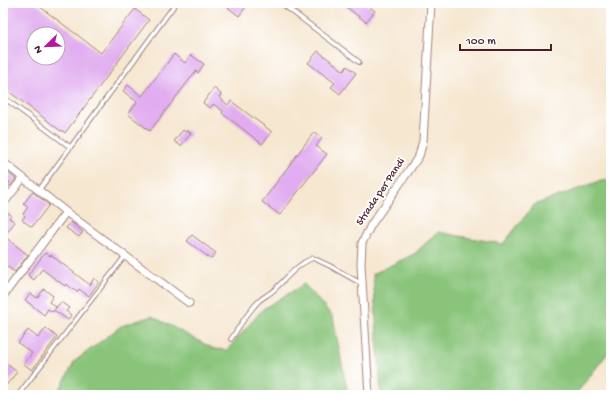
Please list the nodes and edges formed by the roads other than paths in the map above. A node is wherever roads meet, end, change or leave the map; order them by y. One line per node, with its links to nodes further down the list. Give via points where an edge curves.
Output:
1 (176, 3): 6 (lane)
2 (281, 3): 4 (lane)
3 (431, 3): 13 (street, Strada per Pandi, via 423,141 419,156 371,225 362,243)
4 (359, 62)
5 (3, 97): 6 (lane)
6 (70, 147): 9 (lane)
7 (3, 162): 8 (street)
8 (23, 178): 9 (street); 10 (street)
9 (39, 190): 11 (street)
10 (3, 204)
11 (66, 212): 12 (street); 14 (street)
12 (126, 255): 15 (street); 17 (lane)
13 (362, 284): 16 (lane, via 313,258 299,266 260,300 245,317); 18 (street, Strada per Pandi)
14 (3, 296)
15 (189, 302)
16 (231, 340)
17 (18, 395)
18 (369, 395)

